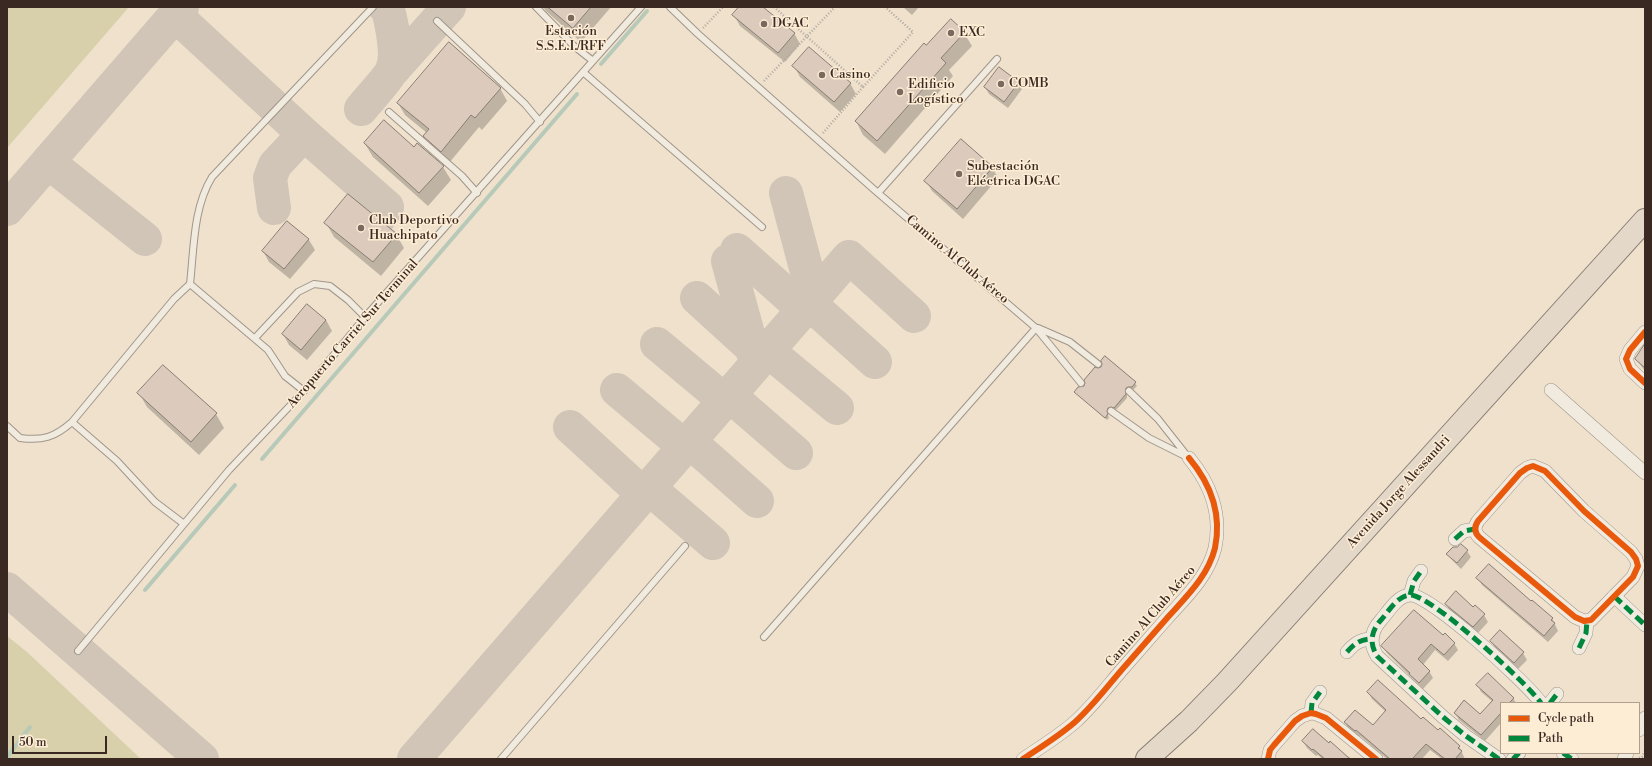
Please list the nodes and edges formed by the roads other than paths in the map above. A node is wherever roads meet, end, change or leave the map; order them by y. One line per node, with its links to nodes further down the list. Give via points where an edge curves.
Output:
1 (374, 7): 15 (lane, via 212,177 205,189 200,207)
2 (536, 7): 7 (lane, via 574,46)
3 (641, 7): 7 (lane, Aeropuerto Carriel Sur Terminal)
4 (670, 7): 12 (lane, Camino Al Club Aéreo)
5 (437, 21): 10 (lane, via 525,104)
6 (997, 59): 12 (lane)
7 (593, 61): 8 (lane, Aeropuerto Carriel Sur Terminal)
8 (583, 72): 10 (lane, Aeropuerto Carriel Sur Terminal); 14 (lane)
9 (389, 112): 11 (lane, via 462,176)
10 (540, 122): 11 (lane, Aeropuerto Carriel Sur Terminal)
11 (476, 193): 16 (lane, Aeropuerto Carriel Sur Terminal)
12 (878, 193): 17 (lane, Camino Al Club Aéreo)
13 (1645, 220): 53 (highway, Avenida Jorge Alessandri, via 1232,676 1189,721)
14 (762, 227)
15 (190, 284): 19 (lane); 27 (lane, via 174,299)
16 (365, 317): 19 (lane, via 330,286 314,284 298,292); 25 (lane, Aeropuerto Carriel Sur Terminal)
17 (1036, 328): 20 (lane, Camino Al Club Aéreo, via 1070,342); 21 (lane, Camino Al Club Aéreo); 41 (lane)
18 (1645, 332): 22 (street, via 1630,350 1626,362)
19 (254, 338): 25 (lane, via 268,350 285,376)
20 (1098, 364)
21 (1081, 383)
22 (1645, 383)
23 (1129, 390): 29 (lane, Camino Al Club Aéreo, via 1158,419)
24 (1551, 390): 30 (street)
25 (304, 392): 31 (lane, Aeropuerto Carriel Sur Terminal, via 238,461)
26 (1111, 411): 29 (lane, Camino Al Club Aéreo, via 1149,438)
27 (72, 422): 28 (lane, via 62,431 45,439 20,438); 31 (lane, via 117,461 155,502)
28 (7, 426)
29 (1189, 458): 52 (street, Camino Al Club Aéreo, via 1205,479 1216,513 1215,548 1206,572 1089,708 1061,734)
30 (1645, 472)
31 (184, 524): 44 (lane, Aeropuerto Carriel Sur Terminal)
32 (1475, 529): 33 (street, via 1464,532); 35 (street, via 1478,521 1520,473 1530,466 1537,466 1627,548); 39 (street, via 1479,537 1546,593 1575,616)
33 (1455, 539)
34 (685, 546): 51 (lane)
35 (1642, 566): 38 (street)
36 (1421, 571): 37 (street, via 1414,581)
37 (1410, 595): 42 (street, via 1398,600 1376,625); 47 (street, via 1422,598 1461,627)
38 (1614, 596): 39 (street, via 1594,618); 40 (street)
39 (1587, 621): 43 (street, via 1586,633)
40 (1645, 625)
41 (764, 637)
42 (1372, 639): 45 (street, via 1357,642); 56 (street, via 1377,656 1398,677 1466,736)
43 (1579, 648)
44 (78, 651)
45 (1347, 652)
46 (1320, 692): 48 (street, via 1312,703)
47 (1540, 702)
48 (1311, 713): 54 (street, via 1295,722 1270,750); 55 (street, via 1326,718)
49 (1645, 718): 50 (street)
50 (1640, 728)
51 (501, 759)
52 (1023, 759)
53 (1147, 759)
54 (1268, 759)
55 (1376, 759)
56 (1499, 759)

